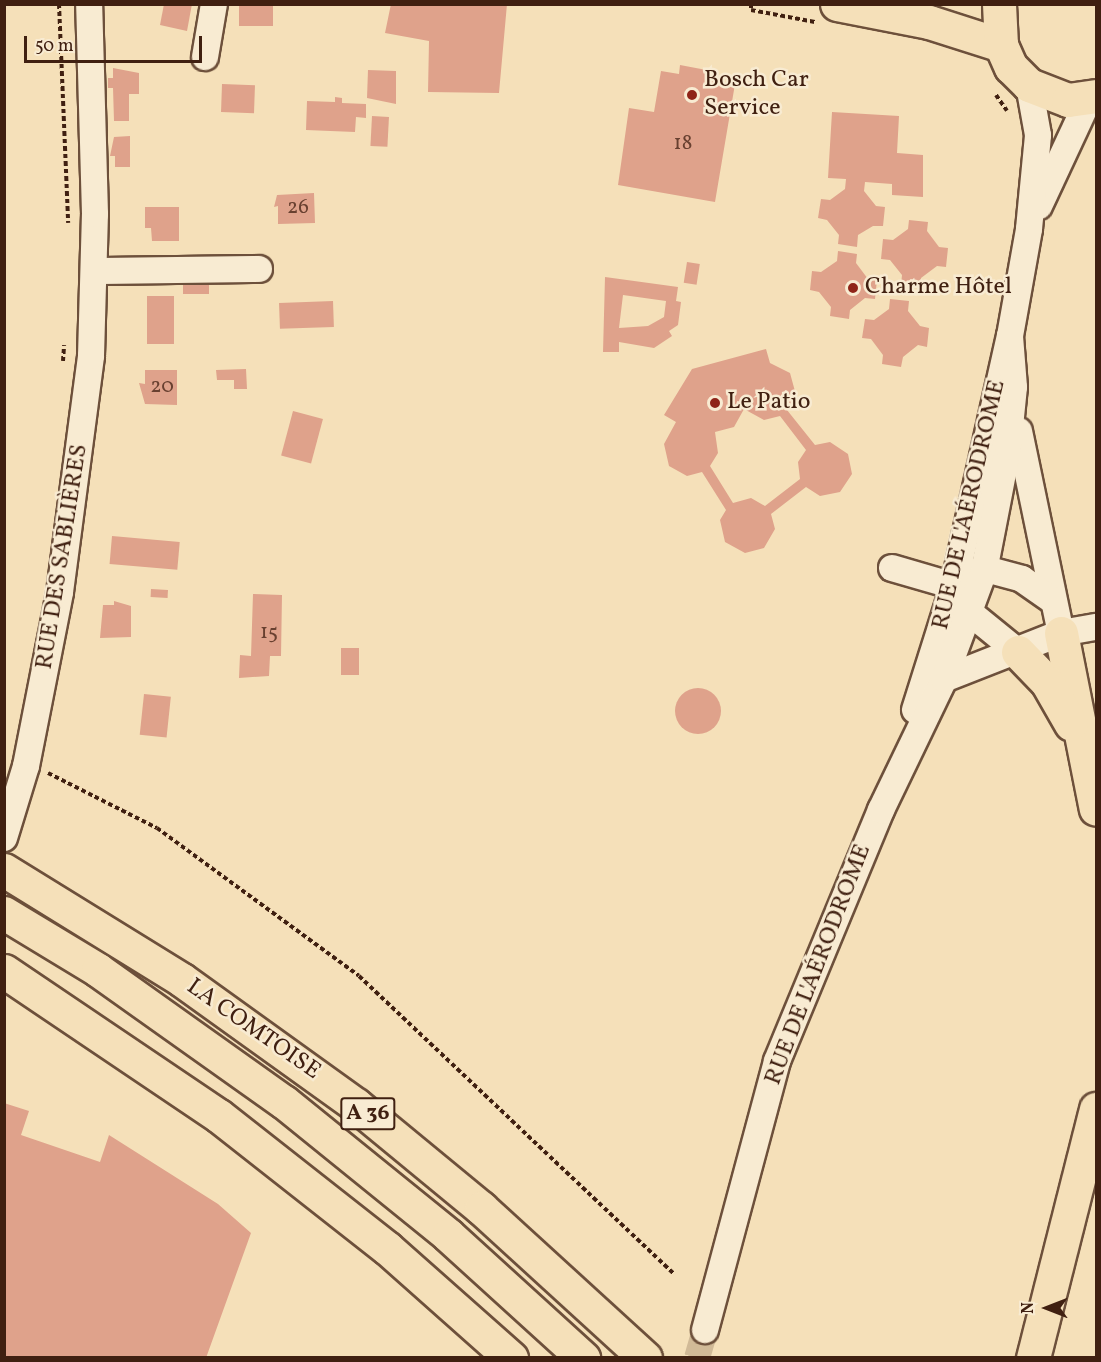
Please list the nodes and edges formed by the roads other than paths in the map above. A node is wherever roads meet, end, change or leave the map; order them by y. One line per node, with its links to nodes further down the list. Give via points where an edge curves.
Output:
1 (89, 4): 11 (street, RUE DES SABLIÈRES)
2 (214, 4): 6 (street)
3 (999, 4): 5 (main road)
4 (829, 14): 5 (main road, via 929,22)
5 (1000, 45): 7 (main road, via 1011,67)
6 (205, 57)
7 (1029, 85): 8 (main road, via 1047,95); 9 (street, RUE DE L'AÉRODROME, via 1038,135)
8 (1093, 98): 9 (street, RUE DE L'AÉRODROME)
9 (1029, 228): 12 (street, RUE DE L'AÉRODROME)
10 (259, 269): 11 (street)
11 (94, 271): 26 (street, RUE DES SABLIÈRES, via 79,477 26,766)
12 (1010, 336): 13 (street, RUE DE L'AÉRODROME); 16 (street, RUE DE L'AÉRODROME)
13 (1014, 387): 15 (street, RUE DE L'AÉRODROME); 17 (street, via 1025,477)
14 (892, 568): 16 (street)
15 (984, 571): 16 (street); 17 (street, via 1022,579); 18 (street, RUE DE L'AÉRODROME)
16 (954, 587): 18 (street); 24 (street, RUE DE L'AÉRODROME)
17 (1053, 601): 20 (street)
18 (970, 615): 21 (street); 22 (street, RUE DE L'AÉRODROME)
19 (1096, 627): 20 (street)
20 (1060, 633): 21 (street); 23 (main road)
21 (1018, 652): 22 (street); 23 (main road, via 1047,682)
22 (944, 679): 24 (street, RUE DE L'AÉRODROME)
23 (1084, 753): 25 (main road)
24 (896, 777): 31 (street, RUE DE L'AÉRODROME, via 777,1060)
25 (1096, 809)
26 (4, 838)
27 (4, 870): 35 (main road, LA COMTOISE / A 36, via 182,980 356,1105 514,1236)
28 (4, 913): 34 (main road, LA COMTOISE / A 36, via 47,938 284,1102 448,1234)
29 (14, 977): 33 (main road, via 141,1060 271,1156 387,1248)
30 (1096, 1109): 32 (main road)
31 (705, 1330)
32 (1036, 1343): 36 (main road)
33 (511, 1358)
34 (583, 1358)
35 (645, 1358)
36 (1024, 1358)

